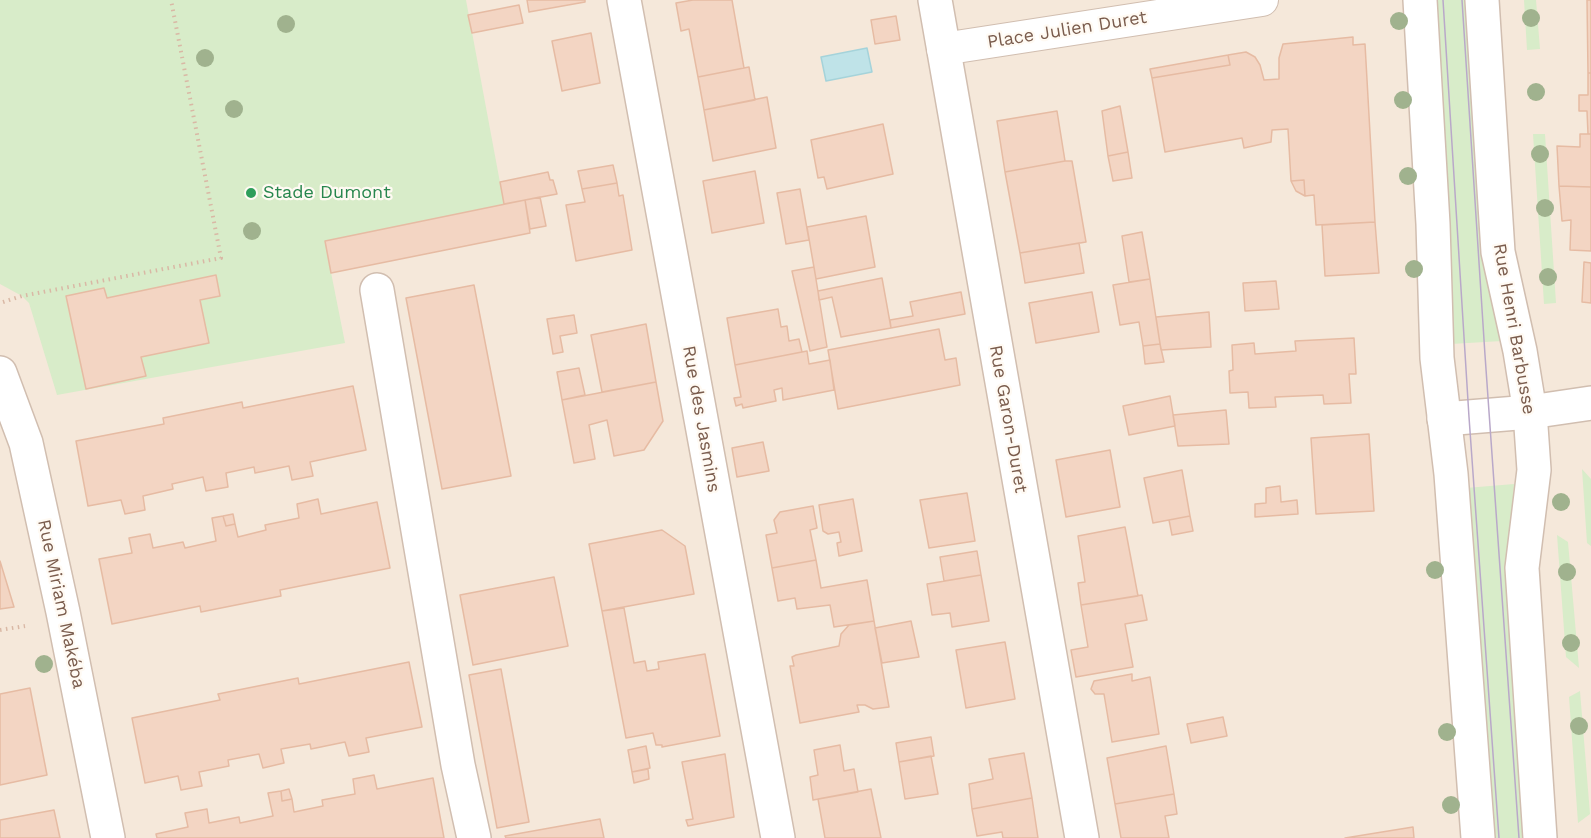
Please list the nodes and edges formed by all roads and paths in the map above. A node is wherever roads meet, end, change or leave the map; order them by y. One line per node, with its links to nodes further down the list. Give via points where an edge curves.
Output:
1 (171, 0): 9 (path, via 221,258)
2 (624, 0): 18 (street, Rue des Jasmins)
3 (934, 0): 7 (street, Rue Garon-Duret)
4 (1262, 0): 7 (street, Place Julien Duret)
5 (1420, 0): 13 (street, via 1437,358)
6 (1482, 0): 12 (street, Rue Henri Barbusse, via 1498,252 1521,351)
7 (943, 49): 19 (street, Rue Garon-Duret)
8 (378, 290): 17 (street, via 458,765)
9 (3, 302)
10 (0, 373): 16 (street, Rue Miriam Makéba, via 26,443)
11 (1591, 404): 12 (street)
12 (1530, 412): 13 (street); 21 (street, Rue Henri Barbusse, via 1534,470 1522,568)
13 (1444, 419): 20 (street)
14 (25, 626): 15 (path)
15 (0, 630)
16 (108, 838)
17 (474, 838)
18 (778, 838)
19 (1082, 838)
20 (1478, 838)
21 (1540, 838)

